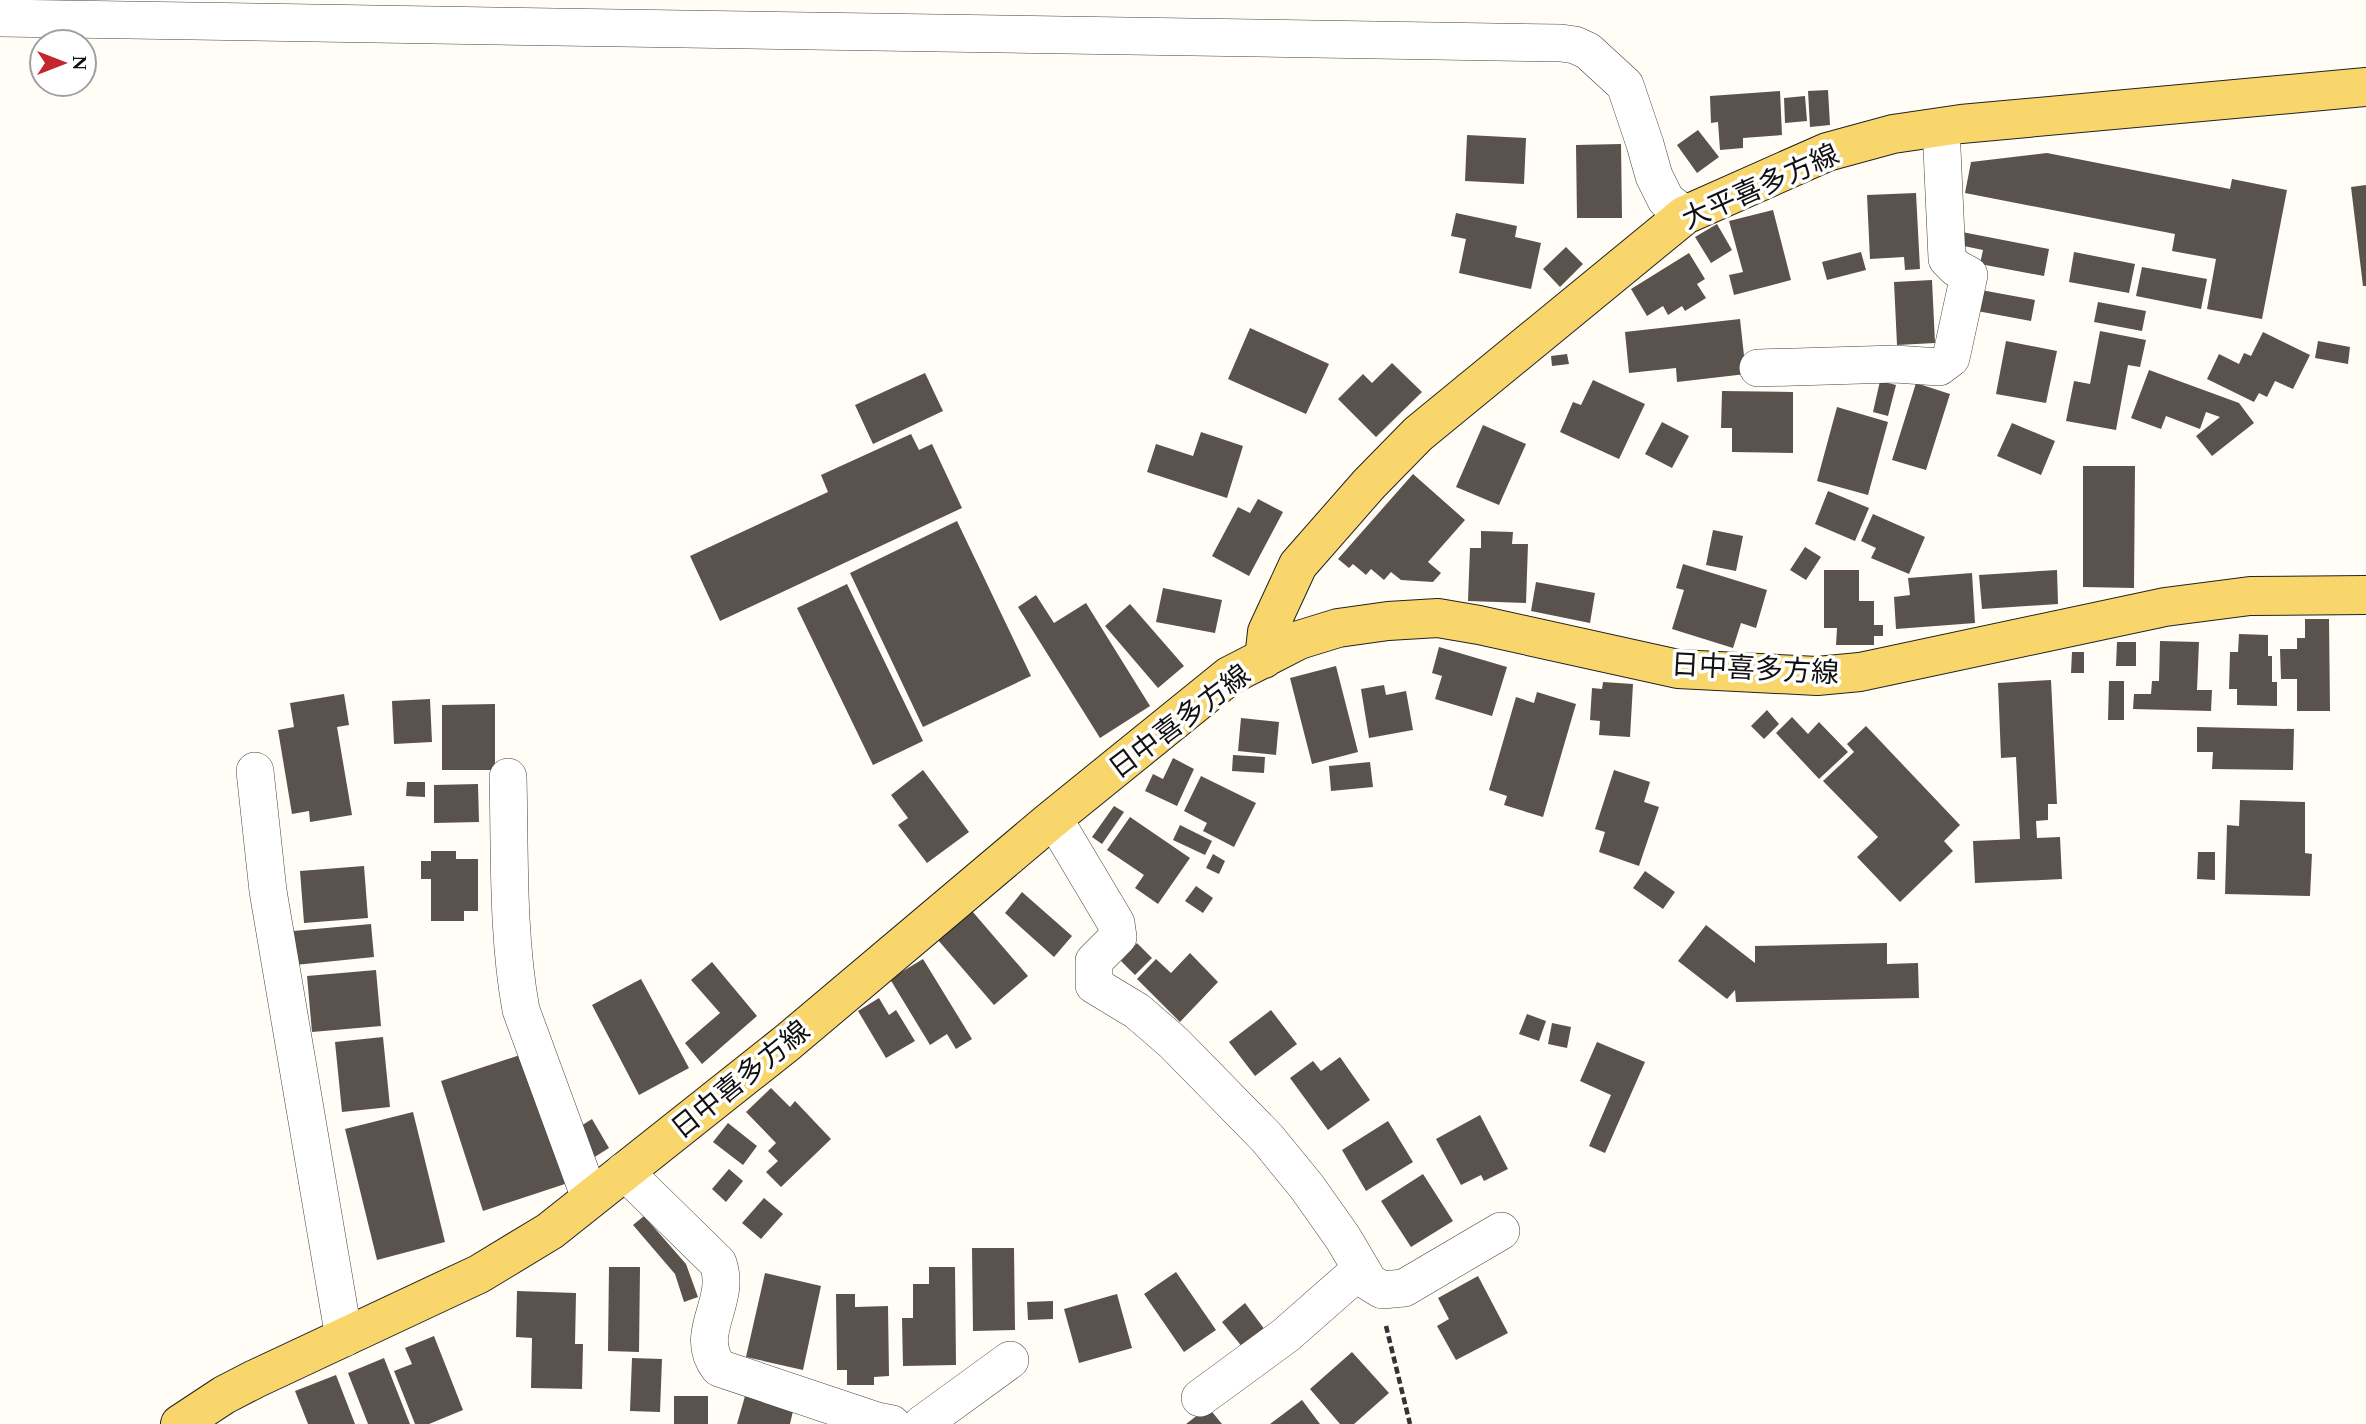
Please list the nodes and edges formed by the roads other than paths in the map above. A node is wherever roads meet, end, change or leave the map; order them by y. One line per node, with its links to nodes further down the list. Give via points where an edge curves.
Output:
1 (0, 18): 4 (street, via 1561,43 1588,51 1625,85 1654,176 1666,200)
2 (2366, 87): 3 (main road, 大平喜多方線)
3 (1941, 127): 4 (main road, 大平喜多方線, via 1827,152); 5 (street, via 1947,259 1969,275 1951,359 1939,367 1895,363)
4 (1685, 215): 7 (main road, 大平喜多方線, via 1418,434 1369,484 1298,565 1267,632)
5 (1758, 368)
6 (2366, 594): 7 (main road, 日中喜多方線, via 2250,597 2165,607 1860,672 1817,676 1678,669 1438,618 1338,628 1299,640)
7 (1264, 659): 10 (main road, 日中喜多方線, via 1229,676)
8 (256, 771): 15 (street, via 268,891)
9 (508, 776): 12 (street, via 512,922 521,1010)
10 (1050, 821): 11 (main road, 日中喜多方線, via 788,1042); 14 (street, via 1063,834 1116,923 1118,937 1094,961 1094,985 1174,1043 1248,1117 1307,1187)
11 (624, 1171): 12 (main road, 日中喜多方線); 19 (street, via 718,1263 722,1288 708,1342 719,1368)
12 (590, 1198): 15 (main road, 日中喜多方線, via 514,1255)
13 (1501, 1231): 14 (street, via 1404,1288)
14 (1371, 1279): 17 (street)
15 (344, 1338): 18 (main road, 日中喜多方線, via 224,1395)
16 (1010, 1360): 20 (street)
17 (1200, 1398)
18 (180, 1424)
19 (892, 1424)
20 (922, 1424)

